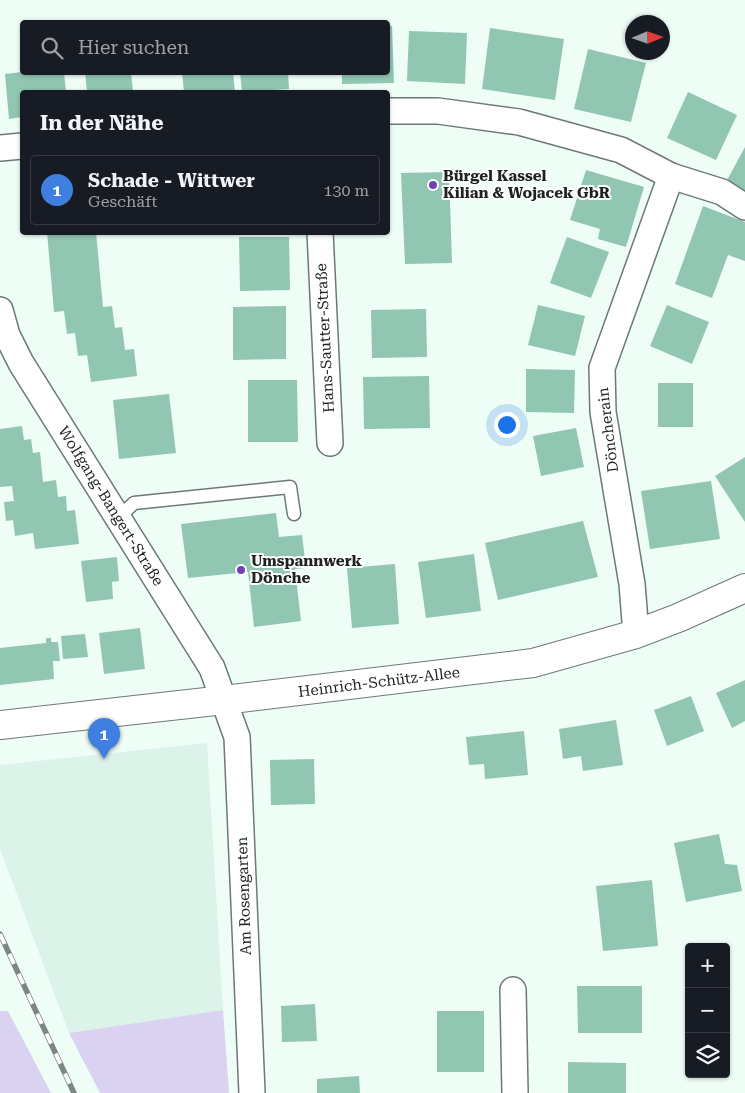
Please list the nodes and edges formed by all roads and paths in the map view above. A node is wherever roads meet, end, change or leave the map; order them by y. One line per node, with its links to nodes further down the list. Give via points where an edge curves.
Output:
1 (390, 111): 4 (street, via 438,111 519,122 621,150)
2 (20, 146): 3 (street)
3 (0, 148)
4 (671, 176): 5 (street, via 722,192); 12 (street, Döncherain, via 602,368 603,412 632,584)
5 (745, 207)
6 (320, 235): 8 (street, Hans-Sautter-Straße)
7 (0, 310): 10 (street, Wolfgang-Bangert-Straße, via 6,335 21,363)
8 (330, 443)
9 (294, 514): 10 (lane, via 290,486 134,503)
10 (118, 518): 13 (street, Wolfgang-Bangert-Straße, via 212,668)
11 (745, 588): 12 (main road, Heinrich-Schütz-Allee)
12 (636, 634): 13 (main road, Heinrich-Schütz-Allee, via 533,663)
13 (224, 700): 14 (main road, Heinrich-Schütz-Allee); 16 (street, Am Rosengarten, via 237,737)
14 (0, 725)
15 (513, 990): 17 (street)
16 (252, 1093)
17 (515, 1093)

